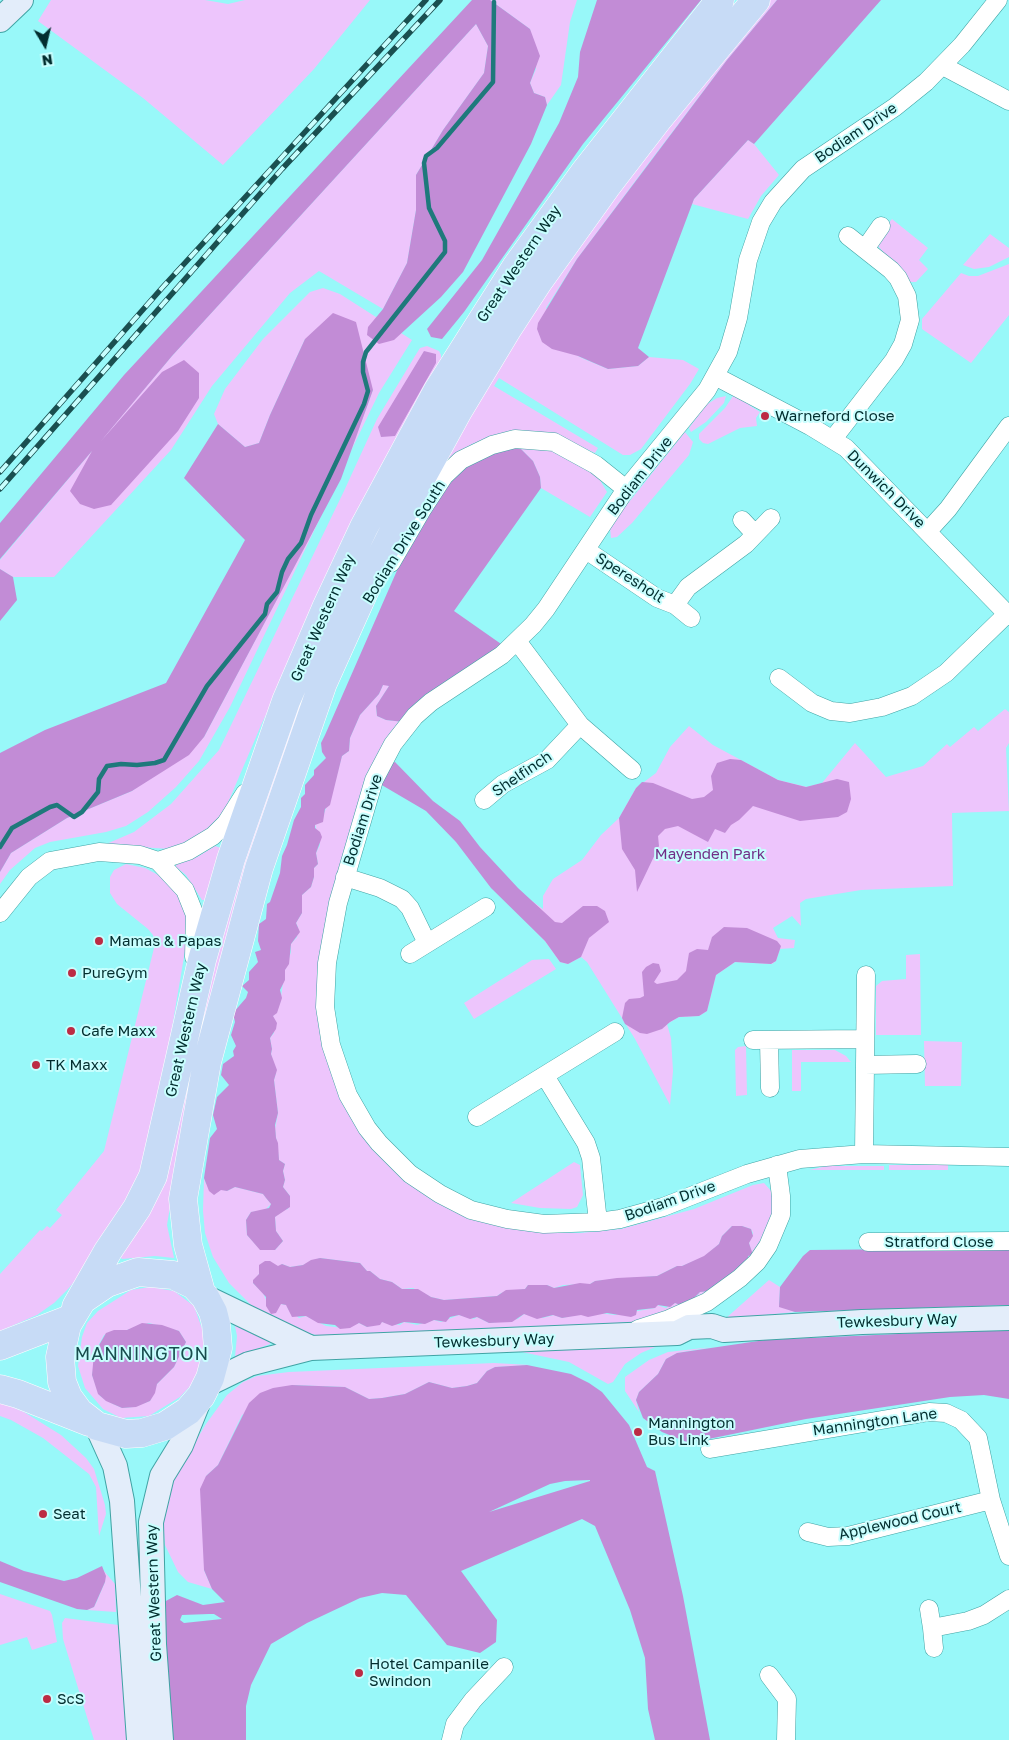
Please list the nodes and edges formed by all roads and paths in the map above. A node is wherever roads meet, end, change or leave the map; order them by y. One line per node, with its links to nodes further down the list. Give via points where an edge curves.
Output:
1 (21, 0): 5 (main road)
2 (720, 0): 27 (main road, Great Western Way, via 556,210 464,347 364,527 305,655)
3 (756, 0): 23 (main road, Great Western Way, via 659,118 538,282 430,461)
4 (998, 0): 6 (street, Bodiam Drive)
5 (0, 20)
6 (943, 66): 7 (street); 11 (street, Bodiam Drive, via 895,107 803,169 773,202 753,242 734,334)
7 (1009, 101)
8 (882, 226): 10 (street)
9 (848, 236): 10 (street)
10 (865, 249): 13 (street, via 898,278 907,296 910,320 894,360)
11 (715, 376): 13 (street, Dunwich Drive); 14 (street, Bodiam Drive, via 681,424)
12 (1009, 426): 17 (street)
13 (833, 439): 17 (street, Dunwich Drive, via 859,459)
14 (626, 489): 19 (street, Bodiam Drive); 23 (street, Bodiam Drive South, via 596,465 554,442 515,439 482,449 461,460 439,483)
15 (771, 518): 18 (street, Speresholt)
16 (742, 520): 18 (street)
17 (928, 531): 21 (street, Dunwich Drive)
18 (755, 534): 20 (street, Speresholt, via 688,587)
19 (586, 550): 20 (street, Speresholt, via 657,598); 24 (street, Bodiam Drive, via 546,609)
20 (675, 605): 22 (street, Speresholt)
21 (1008, 615): 25 (street, via 946,673 912,696 882,707 850,713 831,711 812,703)
22 (691, 618)
23 (348, 630): 51 (main road, Great Western Way, via 305,730 259,868 207,1062 183,1199 188,1244)
24 (517, 641): 26 (street); 31 (street, Bodiam Drive, via 502,655 431,702 393,744 374,780)
25 (779, 678)
26 (580, 725): 28 (street); 29 (street, Shelfinch, via 547,760 503,784)
27 (262, 768): 30 (street, via 226,823 213,836 188,851); 37 (main road, Great Western Way, via 228,868)
28 (632, 770)
29 (484, 800)
30 (158, 861): 33 (street, via 117,852 57,858 36,870); 37 (street, via 180,882 195,915)
31 (345, 878): 34 (street, via 380,888 402,899); 48 (street, Bodiam Drive, via 331,935 325,1007 342,1079 367,1128 410,1174 471,1210 534,1223)
32 (486, 907): 34 (street)
33 (0, 913)
34 (428, 943): 35 (street)
35 (410, 954)
36 (866, 975): 39 (street)
37 (192, 999): 52 (main road, Great Western Way, via 152,1176 137,1208)
38 (615, 1032): 42 (street)
39 (865, 1039): 41 (street); 43 (street, via 761,1040)
40 (917, 1064): 41 (street)
41 (865, 1065): 45 (street)
42 (545, 1076): 44 (street); 48 (street, via 586,1143 591,1158)
43 (770, 1088)
44 (477, 1118)
45 (864, 1154): 46 (street, Bodiam Drive); 47 (street, Bodiam Drive, via 800,1159)
46 (1009, 1157)
47 (777, 1165): 48 (street, Bodiam Drive, via 655,1210); 54 (street, via 781,1215 768,1246 756,1262 722,1292 694,1308)
48 (598, 1222)
49 (1009, 1241): 50 (street, Stratford Close)
50 (868, 1242)
51 (203, 1294): 52 (main road, via 186,1280 138,1272 107,1283 88,1295); 56 (main road, Tewkesbury Way); 58 (main road, via 213,1312 218,1337 217,1358)
52 (73, 1313): 55 (main road); 59 (main road, via 61,1346 62,1382 72,1404)
53 (1009, 1318): 54 (main road, Tewkesbury Way, via 724,1330 712,1336 690,1337 677,1332)
54 (613, 1336): 56 (main road, Tewkesbury Way)
55 (0, 1346)
56 (311, 1348): 58 (main road, Tewkesbury Way, via 250,1364)
57 (0, 1389): 59 (main road)
58 (204, 1390): 59 (main road, via 183,1416 151,1430 126,1434); 72 (main road, Great Western Way, via 180,1445 162,1476 152,1509 151,1555)
59 (94, 1425): 71 (main road, Great Western Way, via 115,1466 122,1501)
60 (710, 1449): 61 (street, Mannington Lane, via 939,1412 961,1420 978,1438)
61 (991, 1500): 62 (street, Mannington Lane); 63 (street, Applewood Court, via 848,1536 828,1537)
62 (1003, 1518): 64 (street, Mannington Lane)
63 (808, 1532)
64 (1009, 1556)
65 (1009, 1599): 67 (street, via 968,1622)
66 (929, 1609): 67 (street)
67 (932, 1628): 68 (street)
68 (934, 1648)
69 (504, 1667): 73 (street, via 473,1700 456,1724)
70 (769, 1675): 74 (street, via 787,1699)
71 (139, 1740)
72 (161, 1740)
73 (451, 1740)
74 (786, 1740)

